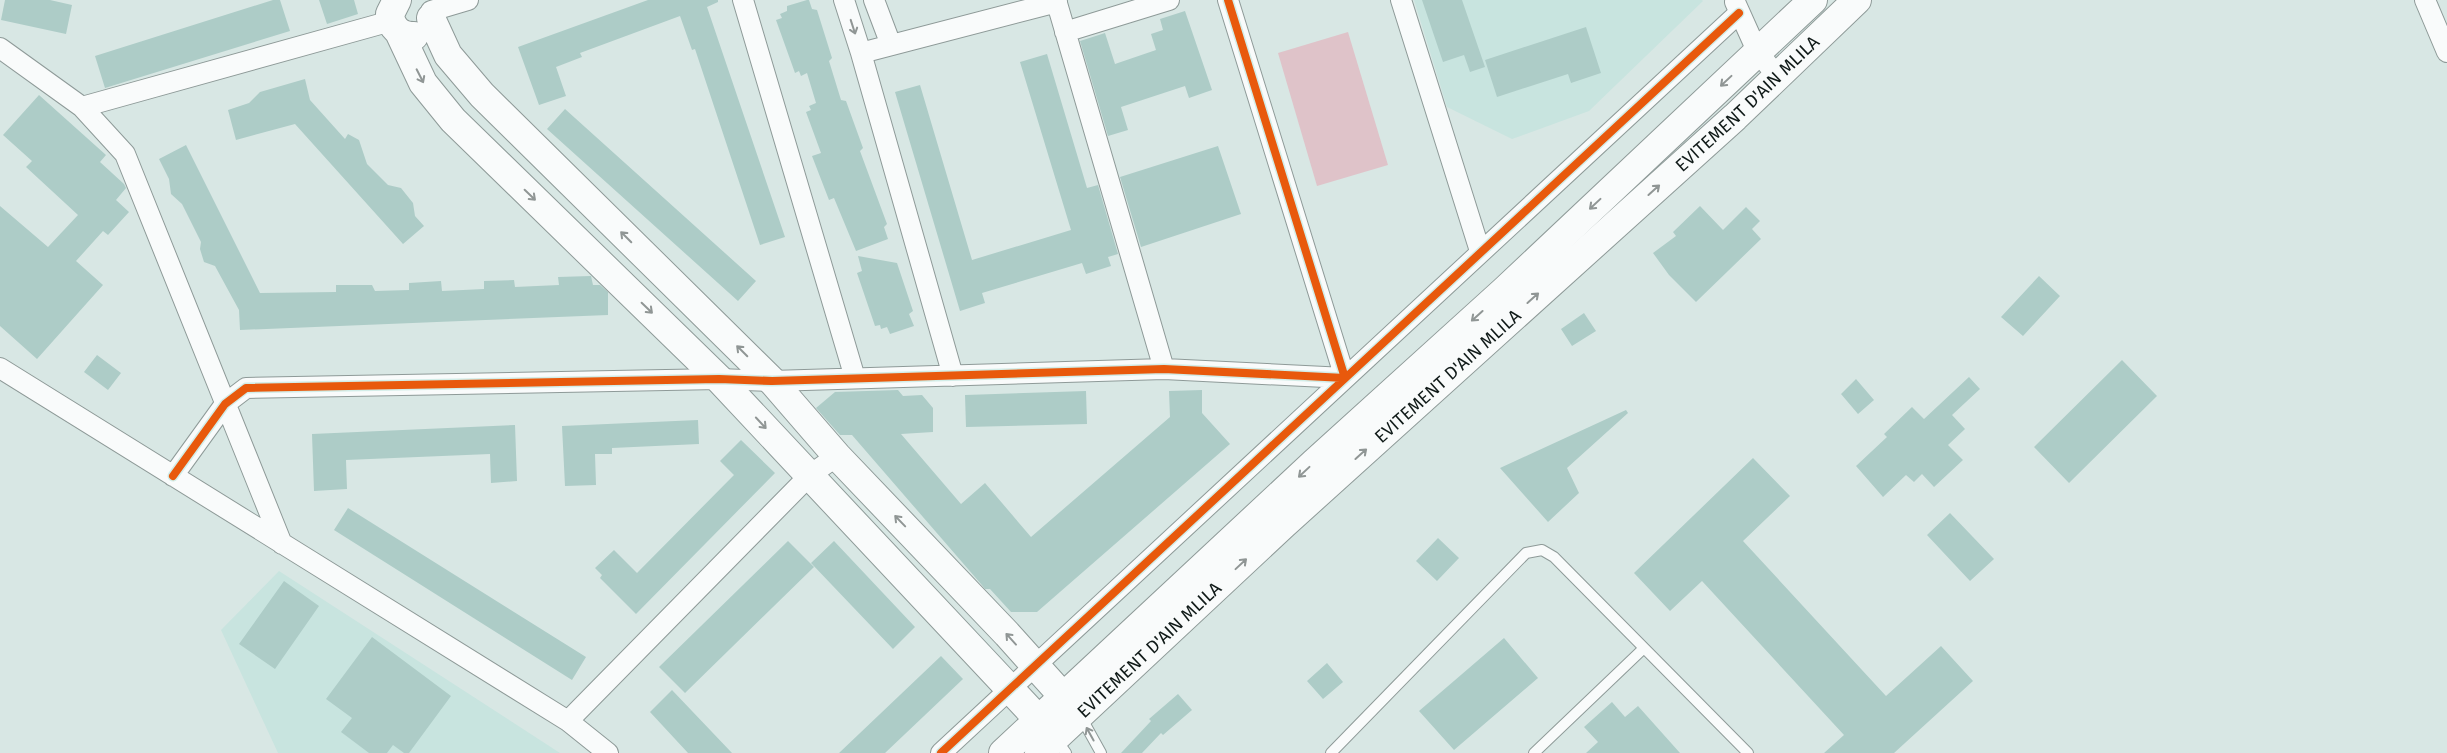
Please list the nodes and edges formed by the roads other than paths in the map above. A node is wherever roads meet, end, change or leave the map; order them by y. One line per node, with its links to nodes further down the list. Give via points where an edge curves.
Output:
1 (468, 0): 13 (street)
2 (743, 0): 27 (street)
3 (844, 0): 20 (street, one-way to 20)
4 (874, 0): 16 (street)
5 (1169, 0): 15 (street)
6 (1228, 0): 28 (street)
7 (1402, 0): 23 (street)
8 (1813, 0): 18 (main road, EVITEMENT D'AIN MLILA)
9 (1857, 0): 21 (main road, EVITEMENT D'AIN MLILA)
10 (2425, 0): 19 (street)
11 (1056, 1): 15 (street); 16 (street)
12 (1737, 7): 18 (street); 23 (street)
13 (429, 10): 14 (main road, via 425,30 412,36); 30 (main road, one-way to 13, via 482,95 448,55)
14 (393, 12): 22 (street); 29 (main road, one-way to 29, via 423,83 453,120)
15 (1065, 32): 25 (street)
16 (891, 45): 20 (street)
17 (0, 48): 22 (street)
18 (1757, 51): 21 (street); 39 (main road, EVITEMENT D'AIN MLILA, one-way to 39, via 1504,291 1314,463)
19 (2447, 52)
20 (861, 53): 26 (street)
21 (1777, 76): 39 (main road, EVITEMENT D'AIN MLILA, one-way to 21, via 1290,518)
22 (82, 107): 31 (street, via 125,154)
23 (1480, 252): 28 (street)
24 (0, 368): 34 (street)
25 (1164, 369): 26 (street); 28 (street)
26 (953, 376): 27 (street)
27 (855, 378): 30 (street)
28 (1346, 378): 37 (street)
29 (719, 379): 30 (street); 31 (street, via 246,388); 33 (main road, one-way to 33)
30 (772, 381): 32 (main road)
31 (225, 404): 34 (street); 35 (street)
32 (837, 456): 33 (street); 37 (main road, one-way to 32)
33 (810, 475): 38 (main road); 40 (street)
34 (173, 476): 35 (street)
35 (282, 544): 40 (street)
36 (1644, 648): 42 (lane, via 1554,557 1542,550 1526,553); 43 (lane); 48 (lane)
37 (1035, 666): 38 (street); 39 (main road)
38 (1011, 689): 41 (main road); 45 (street)
39 (1072, 706): 41 (main road, EVITEMENT D'AIN MLILA); 47 (lane, one-way to 39)
40 (568, 721): 44 (street)
41 (1050, 741): 46 (main road, EVITEMENT D'AIN MLILA)
42 (1338, 751)
43 (1536, 752)
44 (608, 753)
45 (941, 753)
46 (1003, 753)
47 (1101, 753)
48 (1748, 753)

